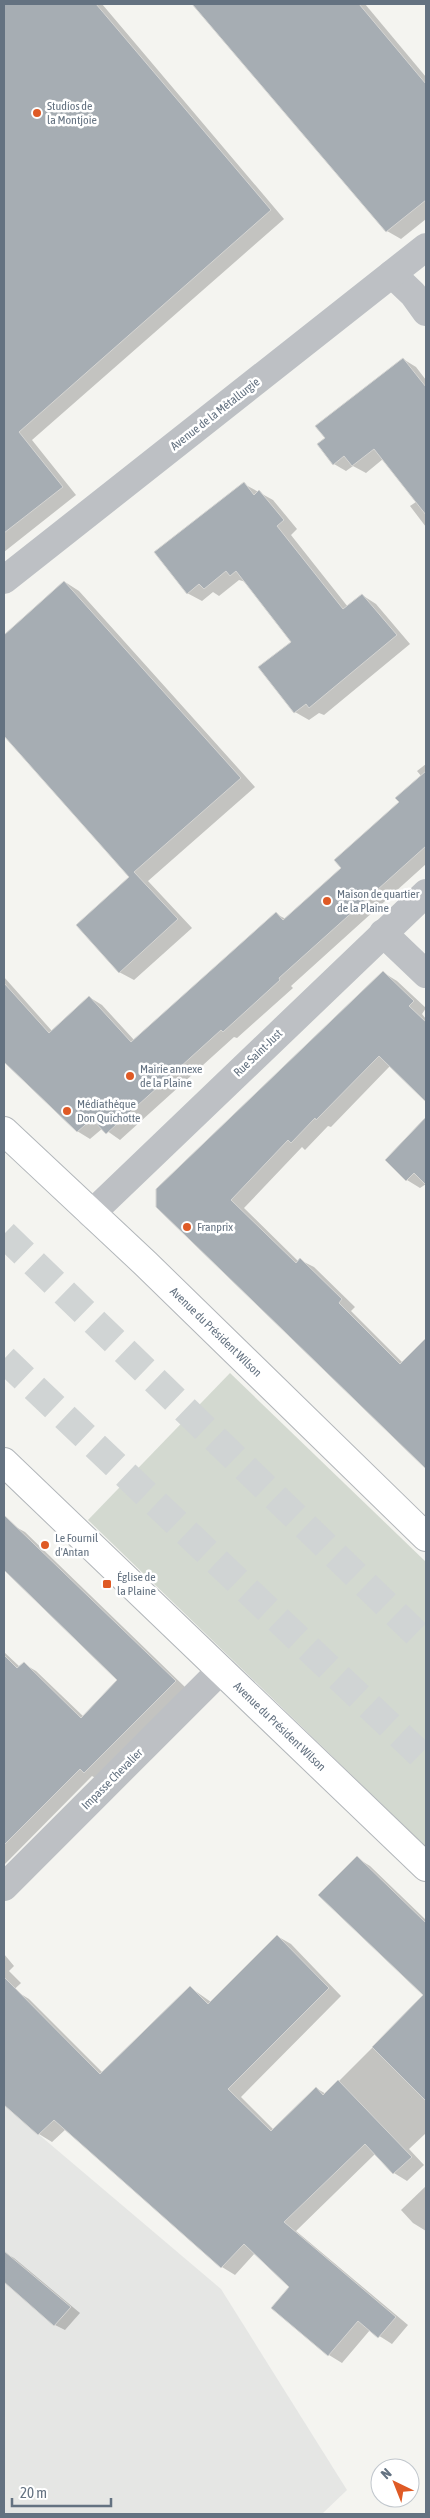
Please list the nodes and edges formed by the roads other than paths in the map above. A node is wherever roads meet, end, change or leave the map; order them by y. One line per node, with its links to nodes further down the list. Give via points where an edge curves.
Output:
1 (426, 247): 2 (street, Avenue de la Métallurgie)
2 (392, 274): 3 (street); 4 (street, Avenue de la Métallurgie)
3 (426, 312)
4 (4, 580)
5 (426, 893): 6 (street, Rue Saint-Just)
6 (383, 933): 7 (street); 9 (street, Rue Saint-Just)
7 (426, 974)
8 (4, 1131): 9 (main road, Avenue du Président Wilson)
9 (91, 1214): 11 (main road, Avenue du Président Wilson, via 160,1277)
10 (4, 1462): 12 (main road, Avenue du Président Wilson)
11 (426, 1537)
12 (221, 1670): 13 (main road, Avenue du Président Wilson); 14 (street, Impasse Chevalier)
13 (426, 1867)
14 (4, 1887)

